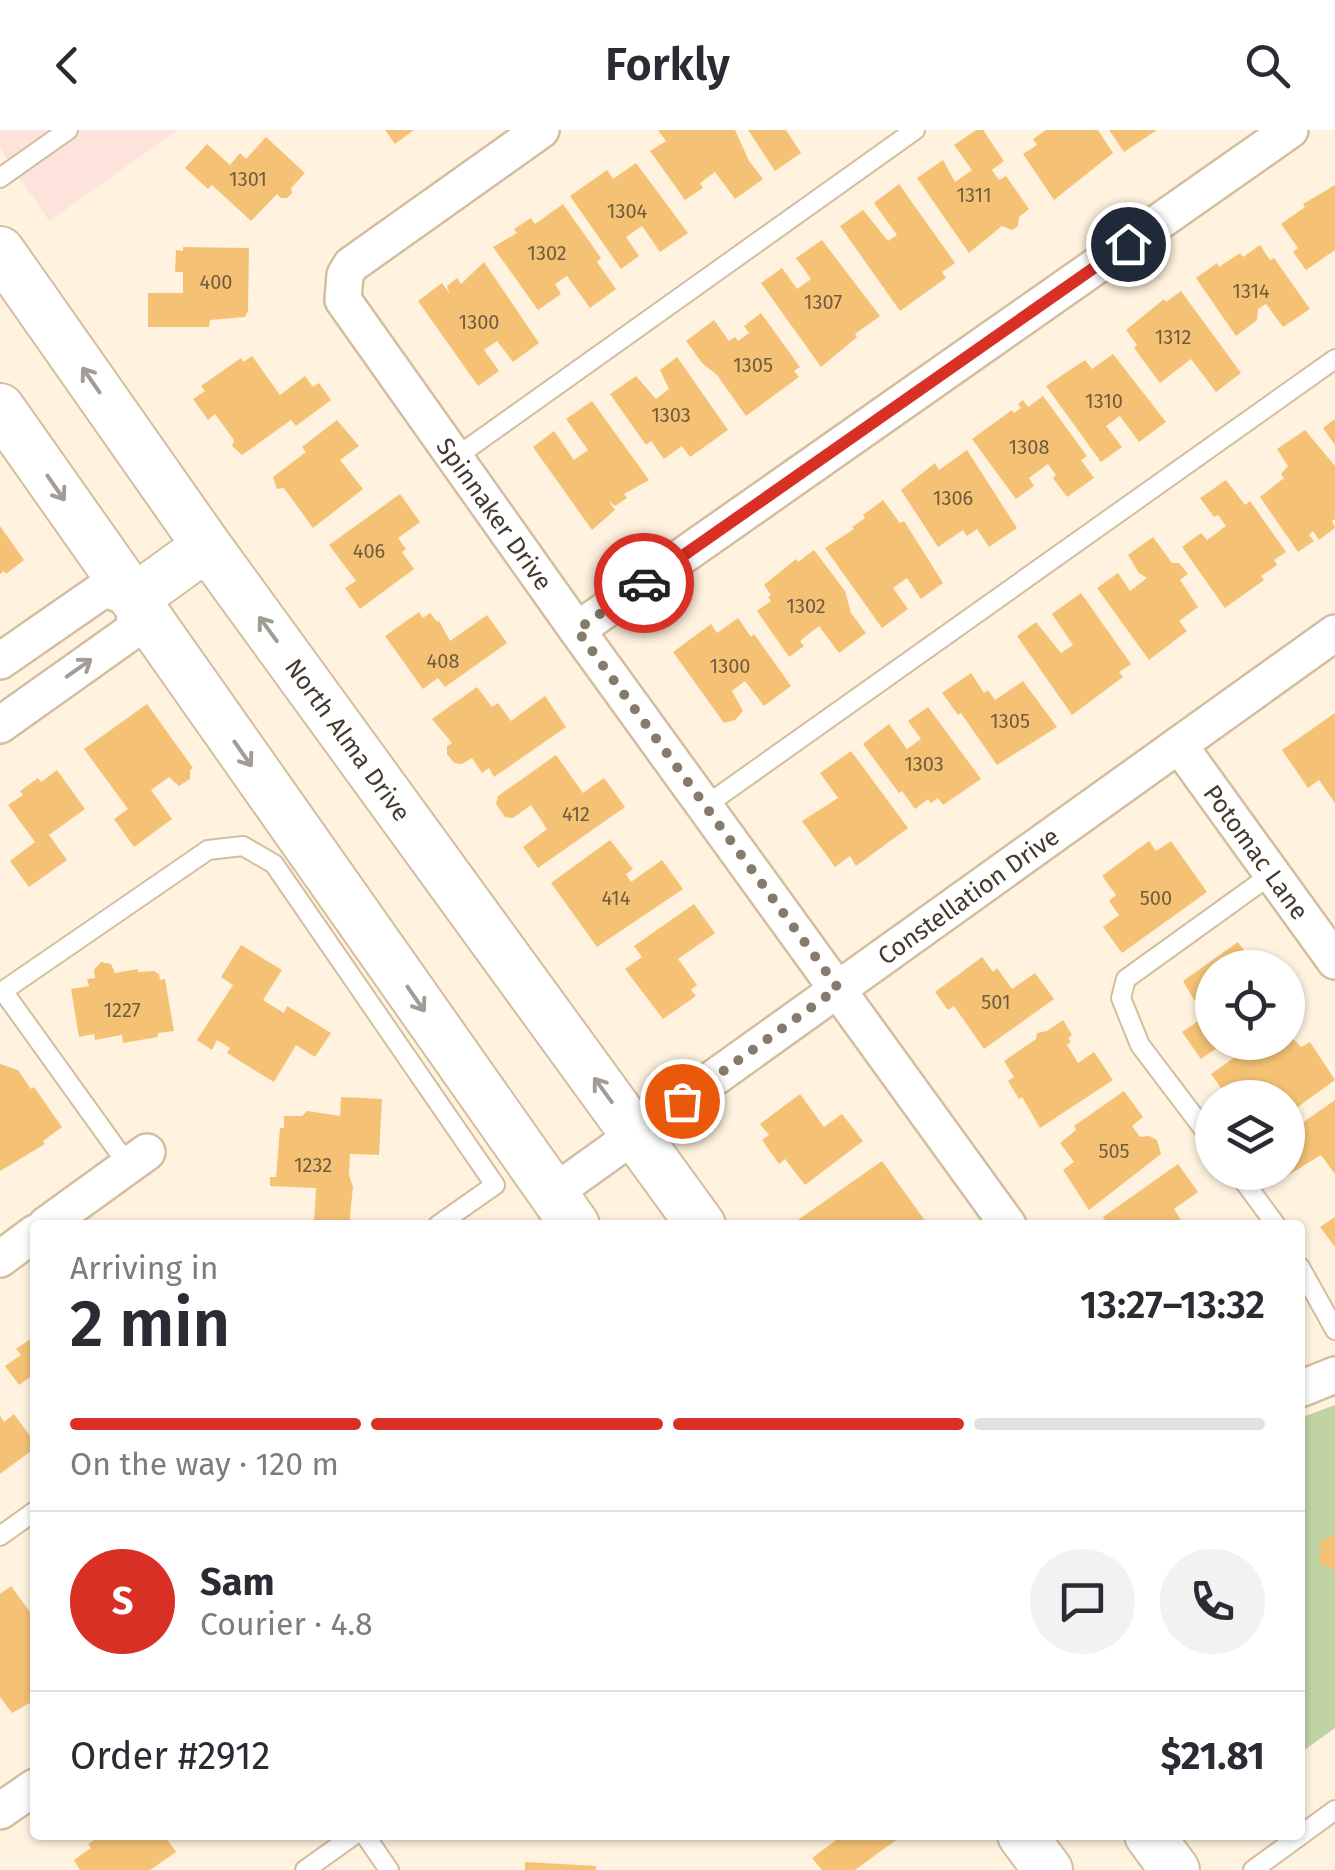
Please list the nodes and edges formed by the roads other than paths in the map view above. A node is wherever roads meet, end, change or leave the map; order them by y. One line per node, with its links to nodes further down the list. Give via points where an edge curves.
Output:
1 (68, 130): 5 (lane)
2 (541, 130): 10 (street, Spinnaker Drive, via 345,275 349,310)
3 (915, 130): 10 (lane)
4 (1290, 130): 13 (street)
5 (44, 137): 6 (lane)
6 (0, 178)
7 (0, 252): 11 (main road, North Alma Drive, one-way to 7)
8 (1335, 360): 18 (lane)
9 (0, 408): 12 (main road, one-way to 12)
10 (456, 457): 13 (street, Spinnaker Drive)
11 (207, 546): 12 (main road); 24 (main road, North Alma Drive, one-way to 11)
12 (134, 598): 15 (street, via 104,589); 16 (street, one-way to 12, via 135,629); 27 (main road, one-way to 27)
13 (577, 630): 18 (street, Spinnaker Drive)
14 (1335, 634): 17 (street, Constellation Drive)
15 (0, 661)
16 (0, 725)
17 (1180, 745): 19 (street, Potomac Lane); 21 (street, Constellation Drive)
18 (706, 806): 21 (street, Spinnaker Drive)
19 (1272, 874): 20 (street, Potomac Lane); 23 (lane, via 1126,978 1122,998 1140,1045)
20 (1335, 962)
21 (838, 988): 24 (street, Constellation Drive); 31 (street, Spinnaker Drive)
22 (2, 992): 25 (lane); 29 (lane, via 208,850 242,846 274,864 495,1184)
23 (1195, 1118)
24 (635, 1134): 27 (street, Constellation Drive); 30 (main road, North Alma Drive)
25 (138, 1158): 28 (street)
26 (1250, 1190): 32 (lane)
27 (563, 1209)
28 (53, 1220)
29 (445, 1220)
30 (698, 1220)
31 (1004, 1220)
32 (1272, 1220)
33 (30, 1238): 34 (street)
34 (0, 1259)
35 (1305, 1275): 36 (lane)
36 (1335, 1330)
37 (1335, 1375): 38 (street)
38 (1305, 1386)
39 (30, 1515): 40 (lane)
40 (0, 1536)
41 (30, 1790): 43 (street)
42 (1335, 1810): 44 (lane)
43 (0, 1811)
44 (1305, 1832)
45 (347, 1840): 50 (lane)
46 (368, 1840): 51 (lane)
47 (1026, 1840): 52 (main road)
48 (1153, 1840): 53 (main road)
49 (1294, 1840): 54 (lane)
50 (306, 1870)
51 (389, 1870)
52 (1048, 1870)
53 (1174, 1870)
54 (1252, 1870)

